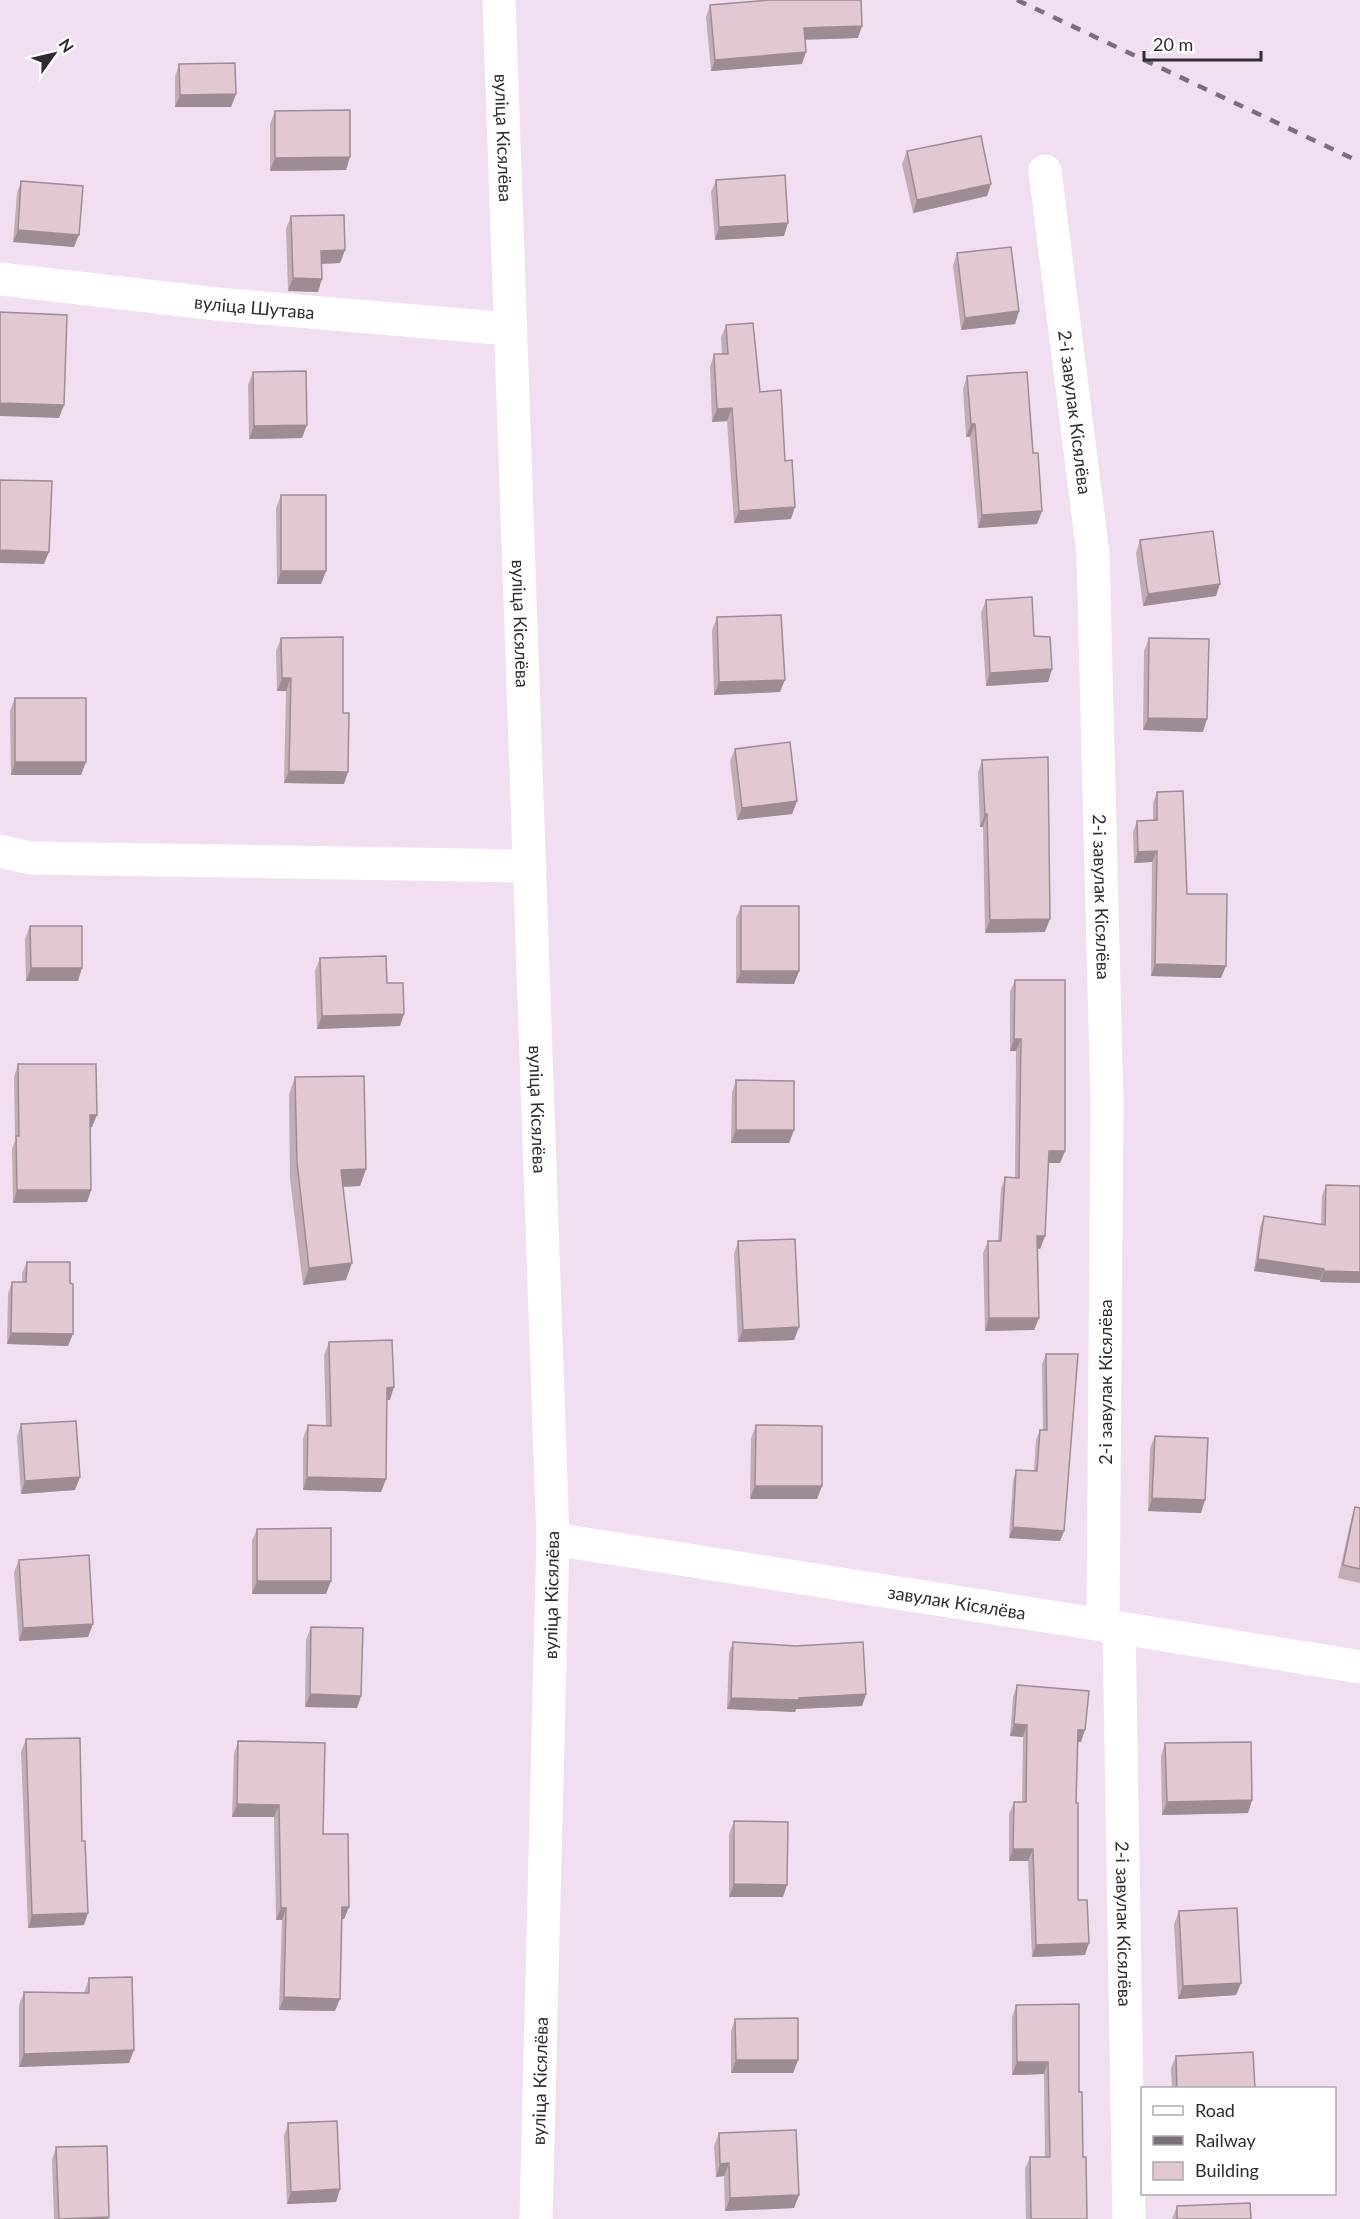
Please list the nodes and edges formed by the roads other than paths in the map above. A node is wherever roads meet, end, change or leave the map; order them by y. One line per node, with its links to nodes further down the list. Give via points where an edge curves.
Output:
1 (499, 0): 4 (street, вуліца Кісялёва)
2 (1045, 171): 8 (street, 2-і завулак Кісялёва, via 1093,554 1107,1103)
3 (0, 279): 4 (street, вуліца Шутава, via 217,304)
4 (510, 329): 6 (street, вуліца Кісялёва)
5 (0, 851): 6 (street, via 30,858)
6 (530, 866): 7 (street, вуліца Кісялёва)
7 (553, 1539): 8 (street, завулак Кісялёва); 10 (street, вуліца Кісялёва)
8 (1111, 1626): 9 (street, завулак Кісялёва); 11 (street, 2-і завулак Кісялёва)
9 (1360, 1667)
10 (536, 2219)
11 (1129, 2219)

